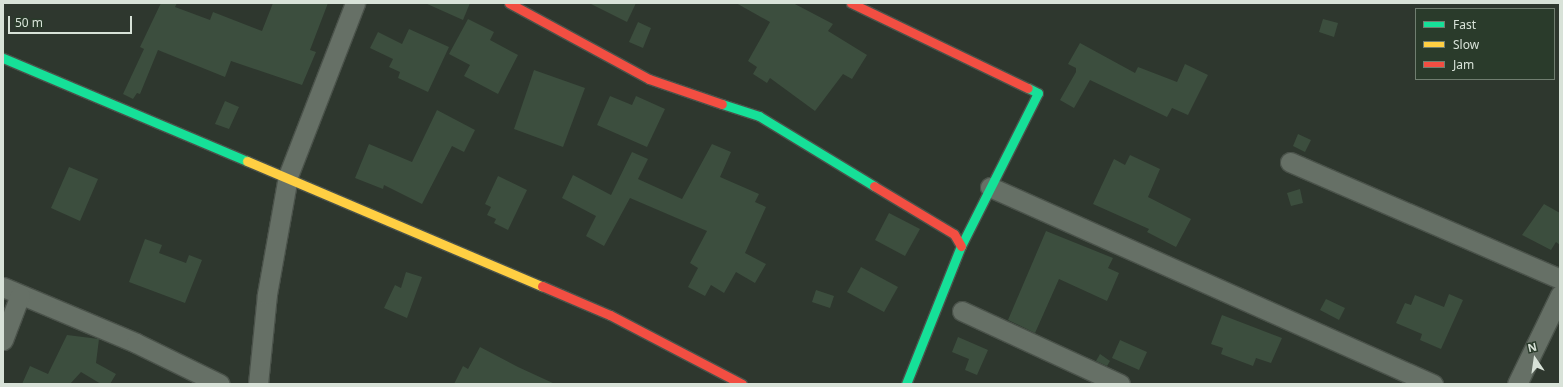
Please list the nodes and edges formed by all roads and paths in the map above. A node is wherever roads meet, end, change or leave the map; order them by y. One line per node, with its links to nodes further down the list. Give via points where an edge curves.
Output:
1 (355, 3): 6 (street)
2 (509, 3): 8 (street, via 544,25 650,79 759,116 954,234)
3 (851, 3): 7 (street, via 1038,93)
4 (3, 58): 6 (street)
5 (1290, 162): 9 (street)
6 (288, 176): 16 (street, via 267,294); 17 (street, via 610,315)
7 (990, 186): 8 (street); 20 (street)
8 (961, 246): 18 (street)
9 (1560, 279)
10 (3, 287): 11 (street)
11 (20, 295): 14 (street); 15 (street, via 136,343)
12 (1560, 295): 21 (street)
13 (962, 311): 19 (street)
14 (3, 340)
15 (220, 384)
16 (258, 384)
17 (742, 384)
18 (906, 384)
19 (1120, 384)
20 (1433, 384)
21 (1517, 384)

